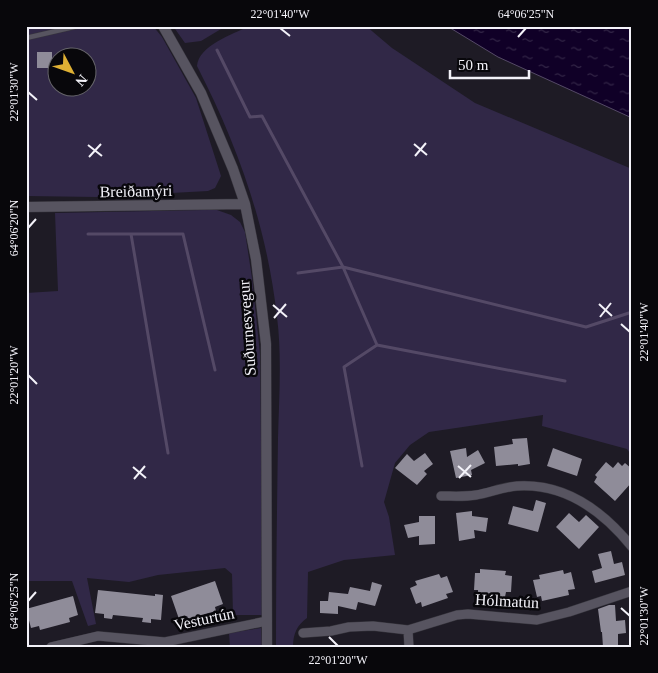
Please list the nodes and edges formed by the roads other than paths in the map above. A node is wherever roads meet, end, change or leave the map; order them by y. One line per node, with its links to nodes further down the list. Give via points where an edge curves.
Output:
1 (78, 26): 3 (lane)
2 (162, 26): 4 (street, Suðurnesvegur, via 201,92)
3 (26, 38)
4 (245, 204): 5 (street, Breiðamýri); 9 (street, Suðurnesvegur, via 256,259 266,344)
5 (26, 207)
6 (441, 496): 7 (street, via 474,495 517,486 554,490 578,499 602,514)
7 (632, 547)
8 (632, 591): 10 (street, Hólmatún, via 537,620 468,614)
9 (267, 621): 12 (street, Vesturtún); 14 (street, Suðurnesvegur)
10 (408, 630): 11 (street, Hólmatún, via 373,626); 15 (street)
11 (303, 633)
12 (147, 644): 13 (street, Vesturtún, via 98,636)
13 (51, 647)
14 (268, 647)
15 (409, 647)

